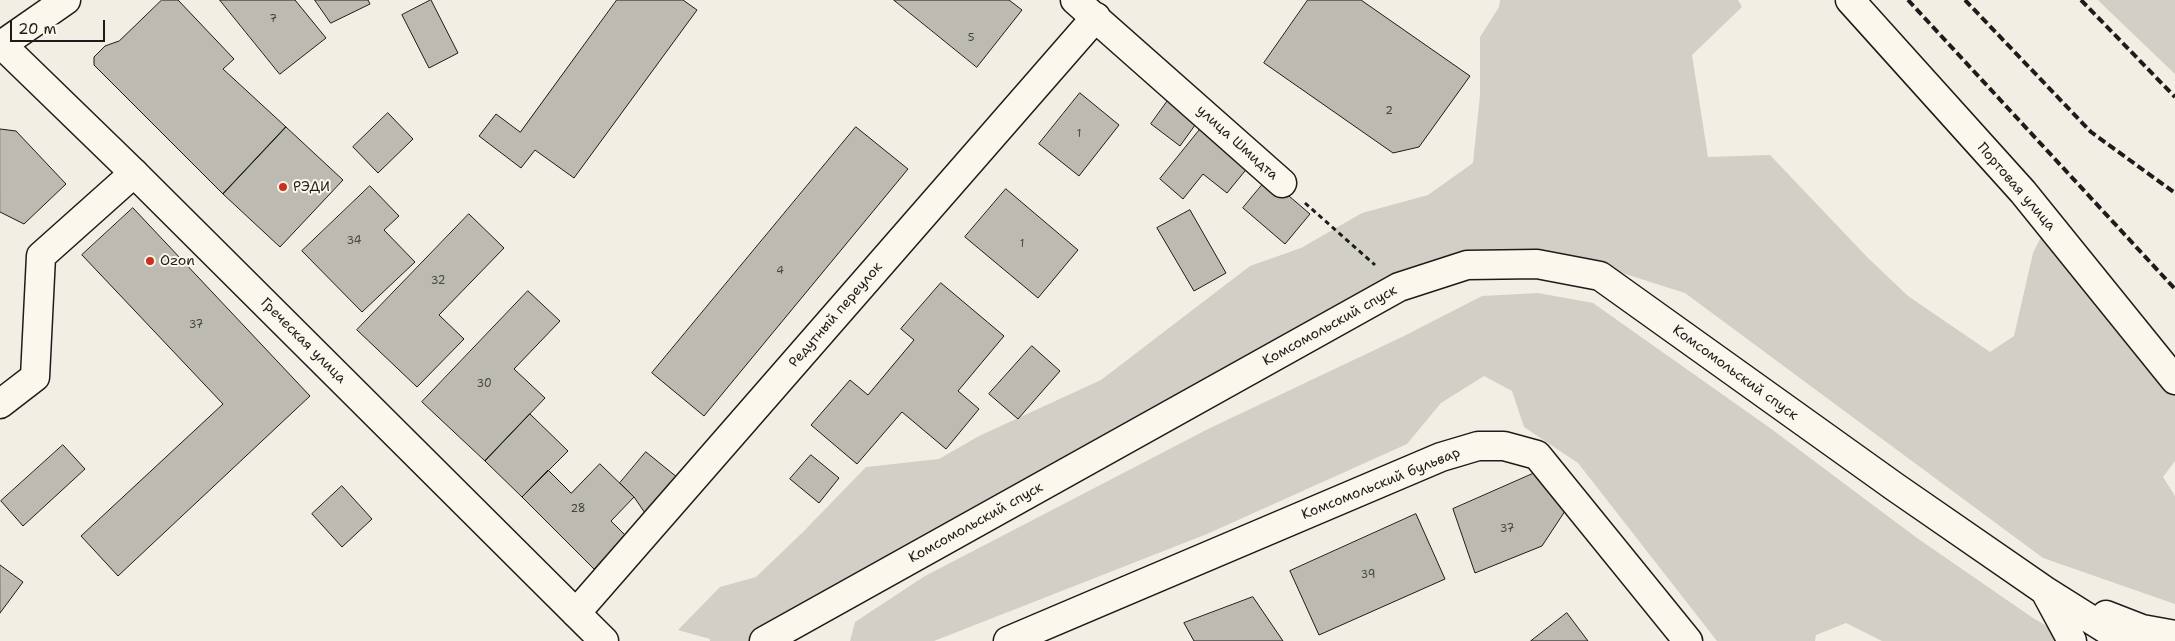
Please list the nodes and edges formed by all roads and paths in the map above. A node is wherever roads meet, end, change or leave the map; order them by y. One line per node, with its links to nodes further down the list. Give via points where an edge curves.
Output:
1 (66, 0): 5 (street)
2 (1075, 0): 4 (street, улица Шмидта)
3 (1850, 0): 9 (street, Портовая улица, via 2023,192)
4 (1096, 17): 7 (street, улица Шмидта); 12 (street, Редутный переулок)
5 (1, 45): 6 (street, Греческая улица)
6 (134, 173): 10 (street, via 41,256 35,377); 12 (street, Греческая улица)
7 (1282, 183): 8 (path, улица Шмидта)
8 (1399, 287): 11 (street, Комсомольский спуск, via 1467,265 1537,264 1600,276); 15 (street, Комсомольский спуск)
9 (2175, 380)
10 (0, 404)
11 (2044, 590): 13 (street, via 2142,629); 18 (street); 19 (street)
12 (576, 613): 14 (street, Греческая улица)
13 (2175, 635)
14 (604, 641)
15 (764, 641)
16 (1008, 641): 17 (street, Комсомольский бульвар, via 1441,457 1478,446 1504,446 1537,454)
17 (1688, 641)
18 (2072, 641)
19 (2125, 641)

